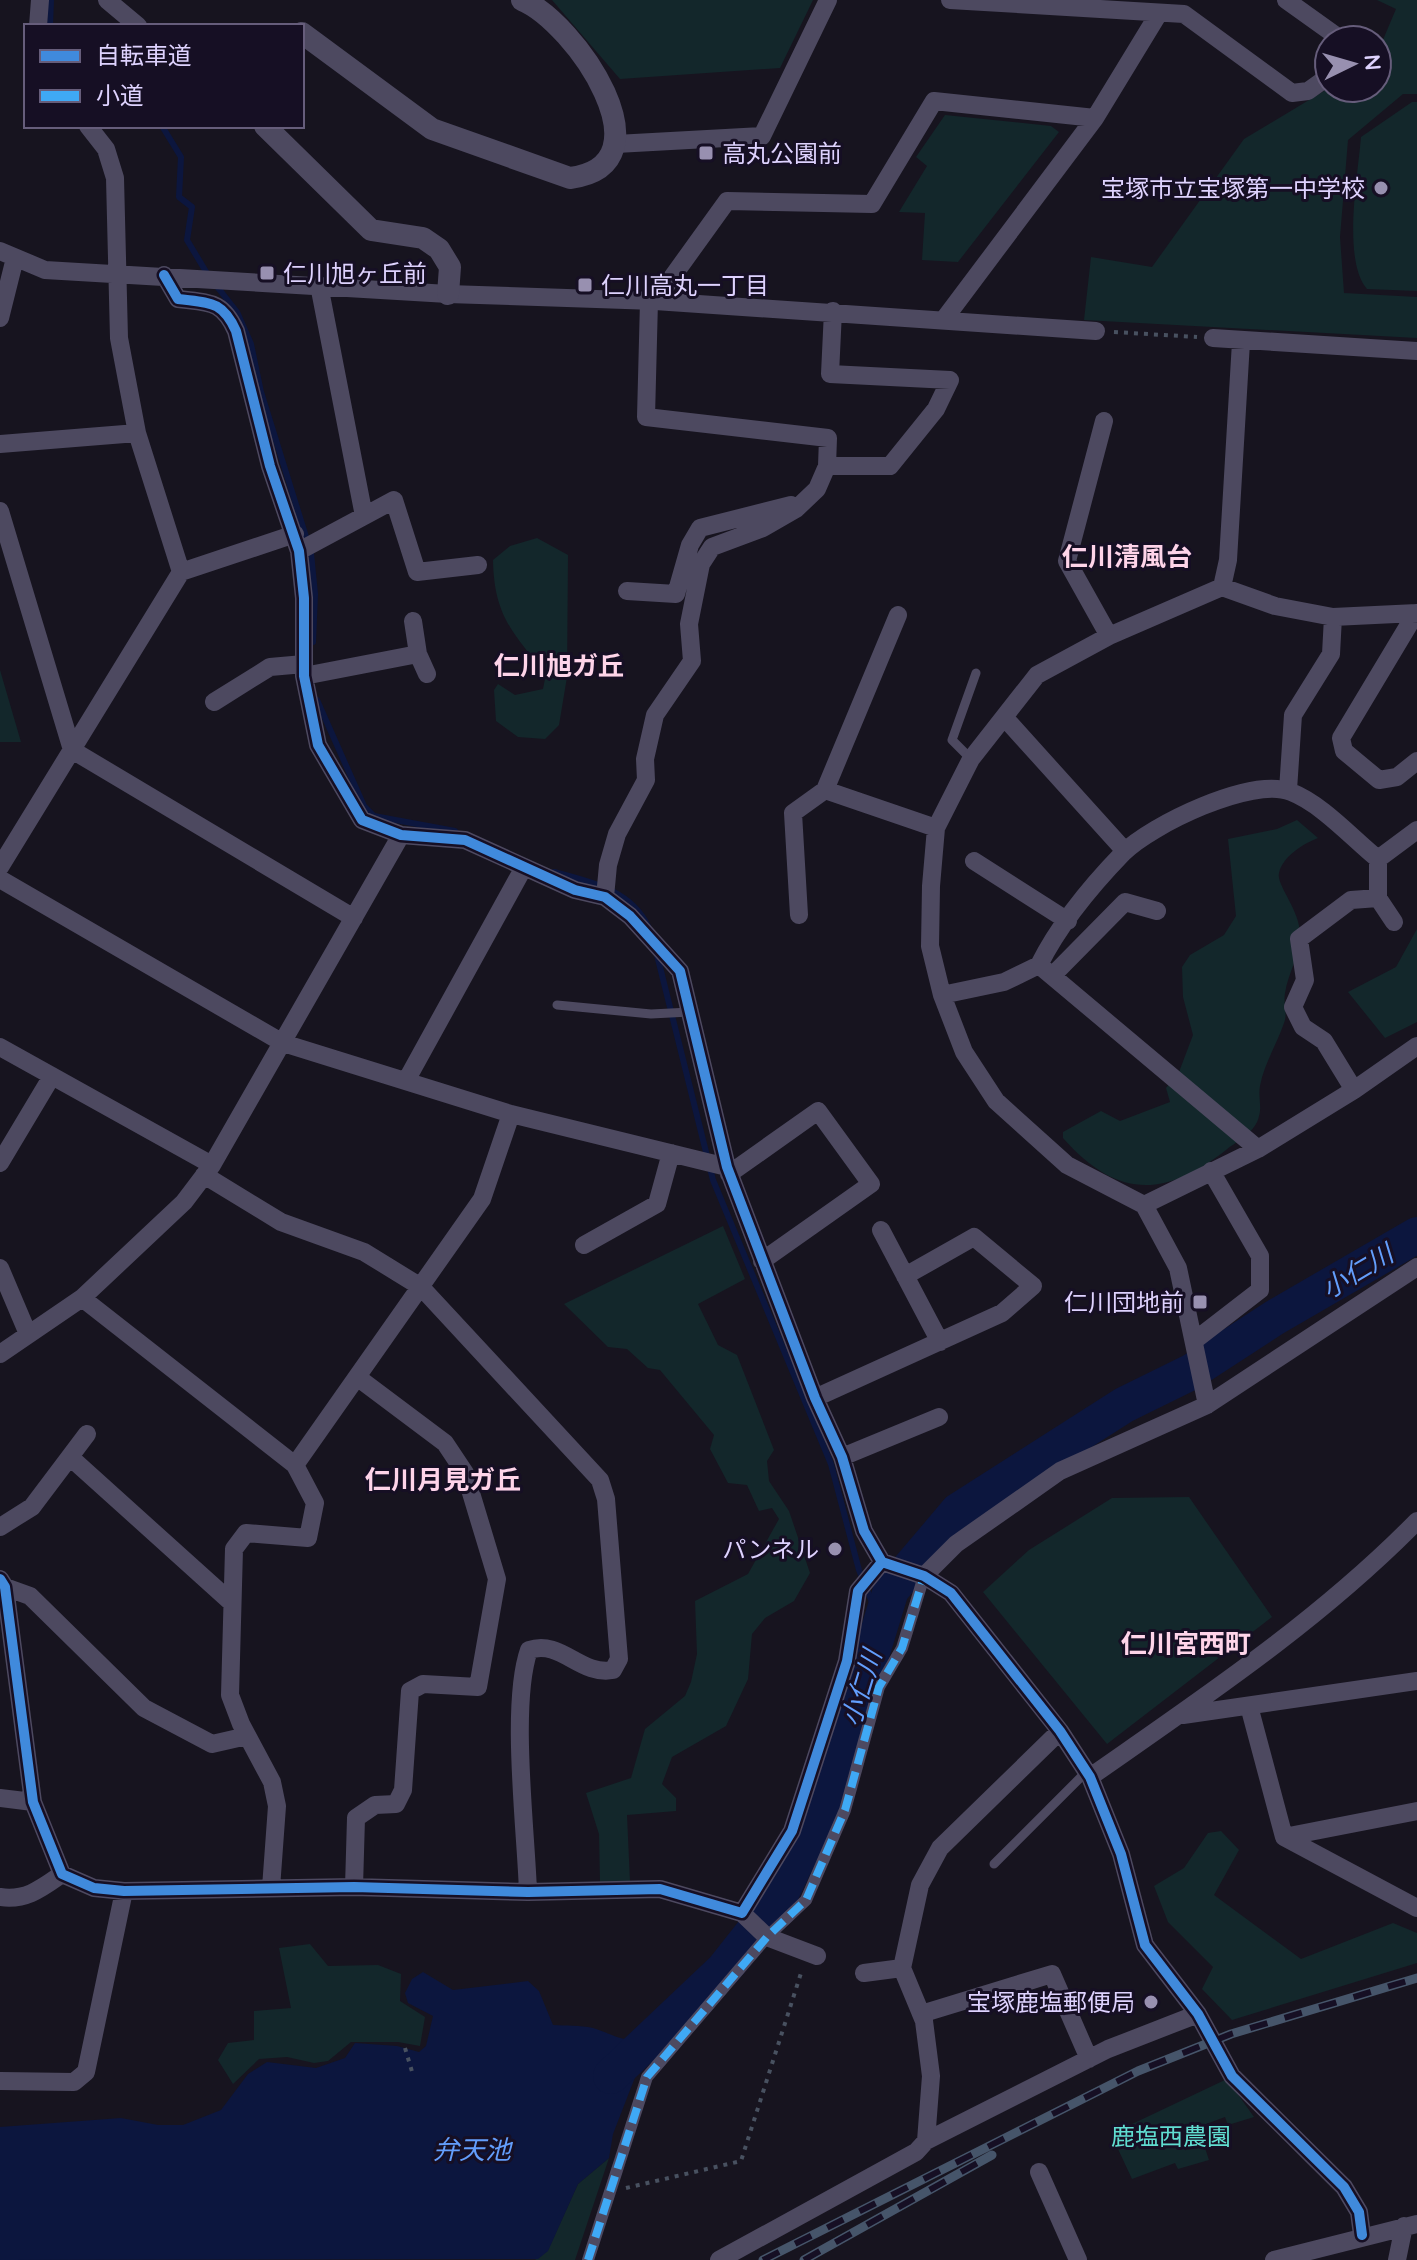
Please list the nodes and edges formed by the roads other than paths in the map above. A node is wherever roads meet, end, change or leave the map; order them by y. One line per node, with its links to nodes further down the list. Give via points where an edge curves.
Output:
1 (40, 0): 8 (street)
2 (107, 0): 9 (street)
3 (522, 0): 16 (street, via 561,29 585,57 614,117)
4 (828, 0): 16 (street, via 762,136)
5 (950, 0): 7 (street)
6 (1286, 0): 10 (street)
7 (1159, 13): 12 (street, via 1184,14 1292,93); 13 (street)
8 (38, 24)
9 (136, 24)
10 (1320, 24)
11 (304, 34): 16 (street, via 432,129 570,178 590,176)
12 (1313, 87)
13 (1095, 118): 22 (street, via 934,101 872,204 727,201); 25 (street)
14 (90, 128): 18 (street, via 106,149 115,178)
15 (267, 128): 21 (street, via 371,230 423,238 439,249 450,267)
16 (616, 144)
17 (7, 254): 18 (street, via 45,270); 24 (street)
18 (120, 274): 19 (street); 31 (street, via 119,338)
19 (164, 275): 20 (street); 37 (street, via 178,299 217,305 229,315 270,466)
20 (319, 285): 21 (street); 36 (street)
21 (448, 294): 22 (street)
22 (652, 301): 23 (street); 33 (street, via 646,417 828,438)
23 (833, 311): 25 (street); 33 (street, via 830,374 950,380 936,409 890,466)
24 (0, 318)
25 (945, 318): 26 (street)
26 (1096, 331)
27 (1213, 338): 28 (street)
28 (1241, 342): 29 (street); 40 (street)
29 (1417, 351)
30 (1104, 421): 46 (street, via 1067,561)
31 (137, 433): 32 (street); 39 (street)
32 (0, 444)
33 (827, 466): 34 (street, via 817,489)
34 (803, 502): 41 (street, via 700,528 676,594); 67 (street, via 763,528 712,547 701,564 689,624 692,661 655,715 646,780 617,834)
35 (0, 511): 53 (street)
36 (364, 516): 37 (street); 38 (street, via 394,500 417,572)
37 (297, 542): 39 (street); 48 (street)
38 (478, 565)
39 (181, 572): 53 (street)
40 (1222, 587): 44 (street, via 1275,606); 46 (street)
41 (627, 591)
42 (1416, 613): 44 (street); 55 (street, via 1341,738 1344,751 1379,780 1397,777)
43 (898, 615): 56 (street)
44 (1333, 617): 57 (street, via 1331,654 1293,715)
45 (413, 621): 47 (street)
46 (1109, 636): 52 (street, via 1037,675)
47 (418, 654): 48 (street); 50 (street)
48 (304, 672): 51 (street, via 270,667); 60 (street, via 318,745 362,820)
49 (976, 673): 54 (lane, via 952,740)
50 (427, 674)
51 (214, 702)
52 (1004, 717): 54 (street); 61 (street)
53 (72, 750): 64 (street); 71 (street)
54 (971, 759): 58 (street)
55 (1417, 761)
56 (825, 790): 58 (street); 70 (street, via 793,813)
57 (1288, 790): 61 (street, via 1242,791 1197,807); 62 (street)
58 (936, 828): 75 (street, via 930,946)
59 (1417, 830): 62 (street)
60 (401, 835): 65 (street, via 465,840); 71 (street)
61 (1125, 851): 72 (street)
62 (1378, 859): 68 (street)
63 (974, 861): 72 (street)
64 (0, 867)
65 (524, 867): 67 (street, via 575,890); 82 (street)
66 (0, 879): 78 (street)
67 (606, 896): 77 (street, via 680,971)
68 (1378, 898): 73 (street); 83 (street, via 1351,900 1299,939 1305,980 1293,1007 1303,1027 1324,1041)
69 (1157, 911): 74 (street, via 1125,902)
70 (799, 915)
71 (354, 918): 78 (street)
72 (1068, 921): 74 (street, via 1052,941)
73 (1394, 922)
74 (1045, 971): 75 (street); 85 (street)
75 (942, 995): 91 (street, via 964,1052 996,1101 1067,1165)
76 (557, 1005): 77 (lane)
77 (688, 1012): 88 (street)
78 (283, 1043): 82 (street); 89 (street)
79 (1417, 1046): 83 (street)
80 (0, 1047): 81 (street)
81 (52, 1076): 87 (street); 89 (street)
82 (406, 1081): 84 (street)
83 (1354, 1090): 85 (street)
84 (511, 1114): 86 (street); 98 (street, via 482,1199)
85 (1258, 1149): 90 (street)
86 (671, 1153): 88 (street); 93 (street, via 657,1204)
87 (0, 1163)
88 (726, 1169): 94 (street); 94 (street, via 818,1111 871,1184)
89 (208, 1170): 98 (street, via 281,1222 364,1252); 99 (street, via 184,1202)
90 (1211, 1171): 91 (street); 102 (street, via 1260,1256 1260,1290)
91 (1144, 1205): 102 (street, via 1178,1268)
92 (881, 1230): 97 (street)
93 (584, 1245)
94 (762, 1261): 105 (street)
95 (1417, 1267): 106 (street)
96 (0, 1268): 100 (street)
97 (905, 1276): 101 (street); 101 (street, via 974,1237 1033,1286 1002,1313)
98 (421, 1287): 104 (street); 133 (street, via 600,1480 606,1499 619,1659 613,1670 602,1672 541,1646 529,1650 524,1665)
99 (82, 1298): 100 (street); 111 (street)
100 (28, 1334): 103 (street)
101 (940, 1342): 105 (street)
102 (1196, 1349): 106 (street)
103 (0, 1354)
104 (357, 1377): 111 (street); 130 (street, via 445,1443 465,1473 497,1579 478,1687 423,1684 410,1691 403,1790 396,1804 375,1805 356,1818)
105 (815, 1398): 110 (street)
106 (1205, 1398): 115 (street, via 1060,1471)
107 (939, 1417): 110 (street)
108 (87, 1434): 109 (street)
109 (70, 1457): 113 (street, via 32,1507); 117 (street)
110 (842, 1457): 114 (street, via 864,1531)
111 (295, 1465): 117 (street, via 315,1503 308,1538 246,1533 234,1549)
112 (1417, 1521): 120 (street, via 1377,1562)
113 (0, 1527)
114 (882, 1566): 115 (street); 136 (street, via 858,1591 847,1661 792,1831)
115 (921, 1574): 121 (street, via 951,1593); 137 (street, via 902,1648 879,1687 845,1810 816,1879 806,1900)
116 (2, 1583): 122 (street, via 30,1596 144,1708 212,1744); 125 (street)
117 (232, 1603): 122 (street, via 230,1695)
118 (1417, 1681): 119 (street)
119 (1249, 1706): 120 (street); 127 (street)
120 (1176, 1716): 123 (street)
121 (1060, 1731): 123 (street); 139 (street, via 940,1848 920,1885)
122 (247, 1736): 131 (street, via 272,1782 277,1806)
123 (1088, 1774): 128 (lane); 142 (street, via 1121,1854 1145,1945)
124 (0, 1798): 125 (street)
125 (33, 1802): 129 (street)
126 (1417, 1811): 127 (street)
127 (1284, 1837): 135 (street)
128 (994, 1864)
129 (62, 1874): 132 (street, via 94,1888); 134 (street, via 33,1894)
130 (354, 1887): 131 (street); 133 (street)
131 (271, 1888): 132 (street)
132 (124, 1891): 144 (street, via 86,2072 74,2082)
133 (528, 1892): 136 (street, via 660,1889)
134 (0, 1897)
135 (1417, 1908)
136 (743, 1914): 137 (street)
137 (766, 1937): 138 (street); 149 (street, via 647,2077)
138 (813, 1954)
139 (902, 1968): 140 (street); 141 (street)
140 (864, 1973)
141 (921, 2014): 143 (street, via 1052,1974); 145 (street, via 931,2076)
142 (1198, 2014): 143 (street); 148 (street, via 1232,2076 1344,2187 1359,2212)
143 (1089, 2059): 145 (street)
144 (0, 2081)
145 (926, 2141): 150 (street, via 916,2152)
146 (1039, 2172): 151 (street)
147 (1410, 2225): 148 (street); 153 (street)
148 (1362, 2235): 152 (street)
149 (588, 2260)
150 (719, 2260)
151 (1078, 2260)
152 (1274, 2260)
153 (1397, 2260)

